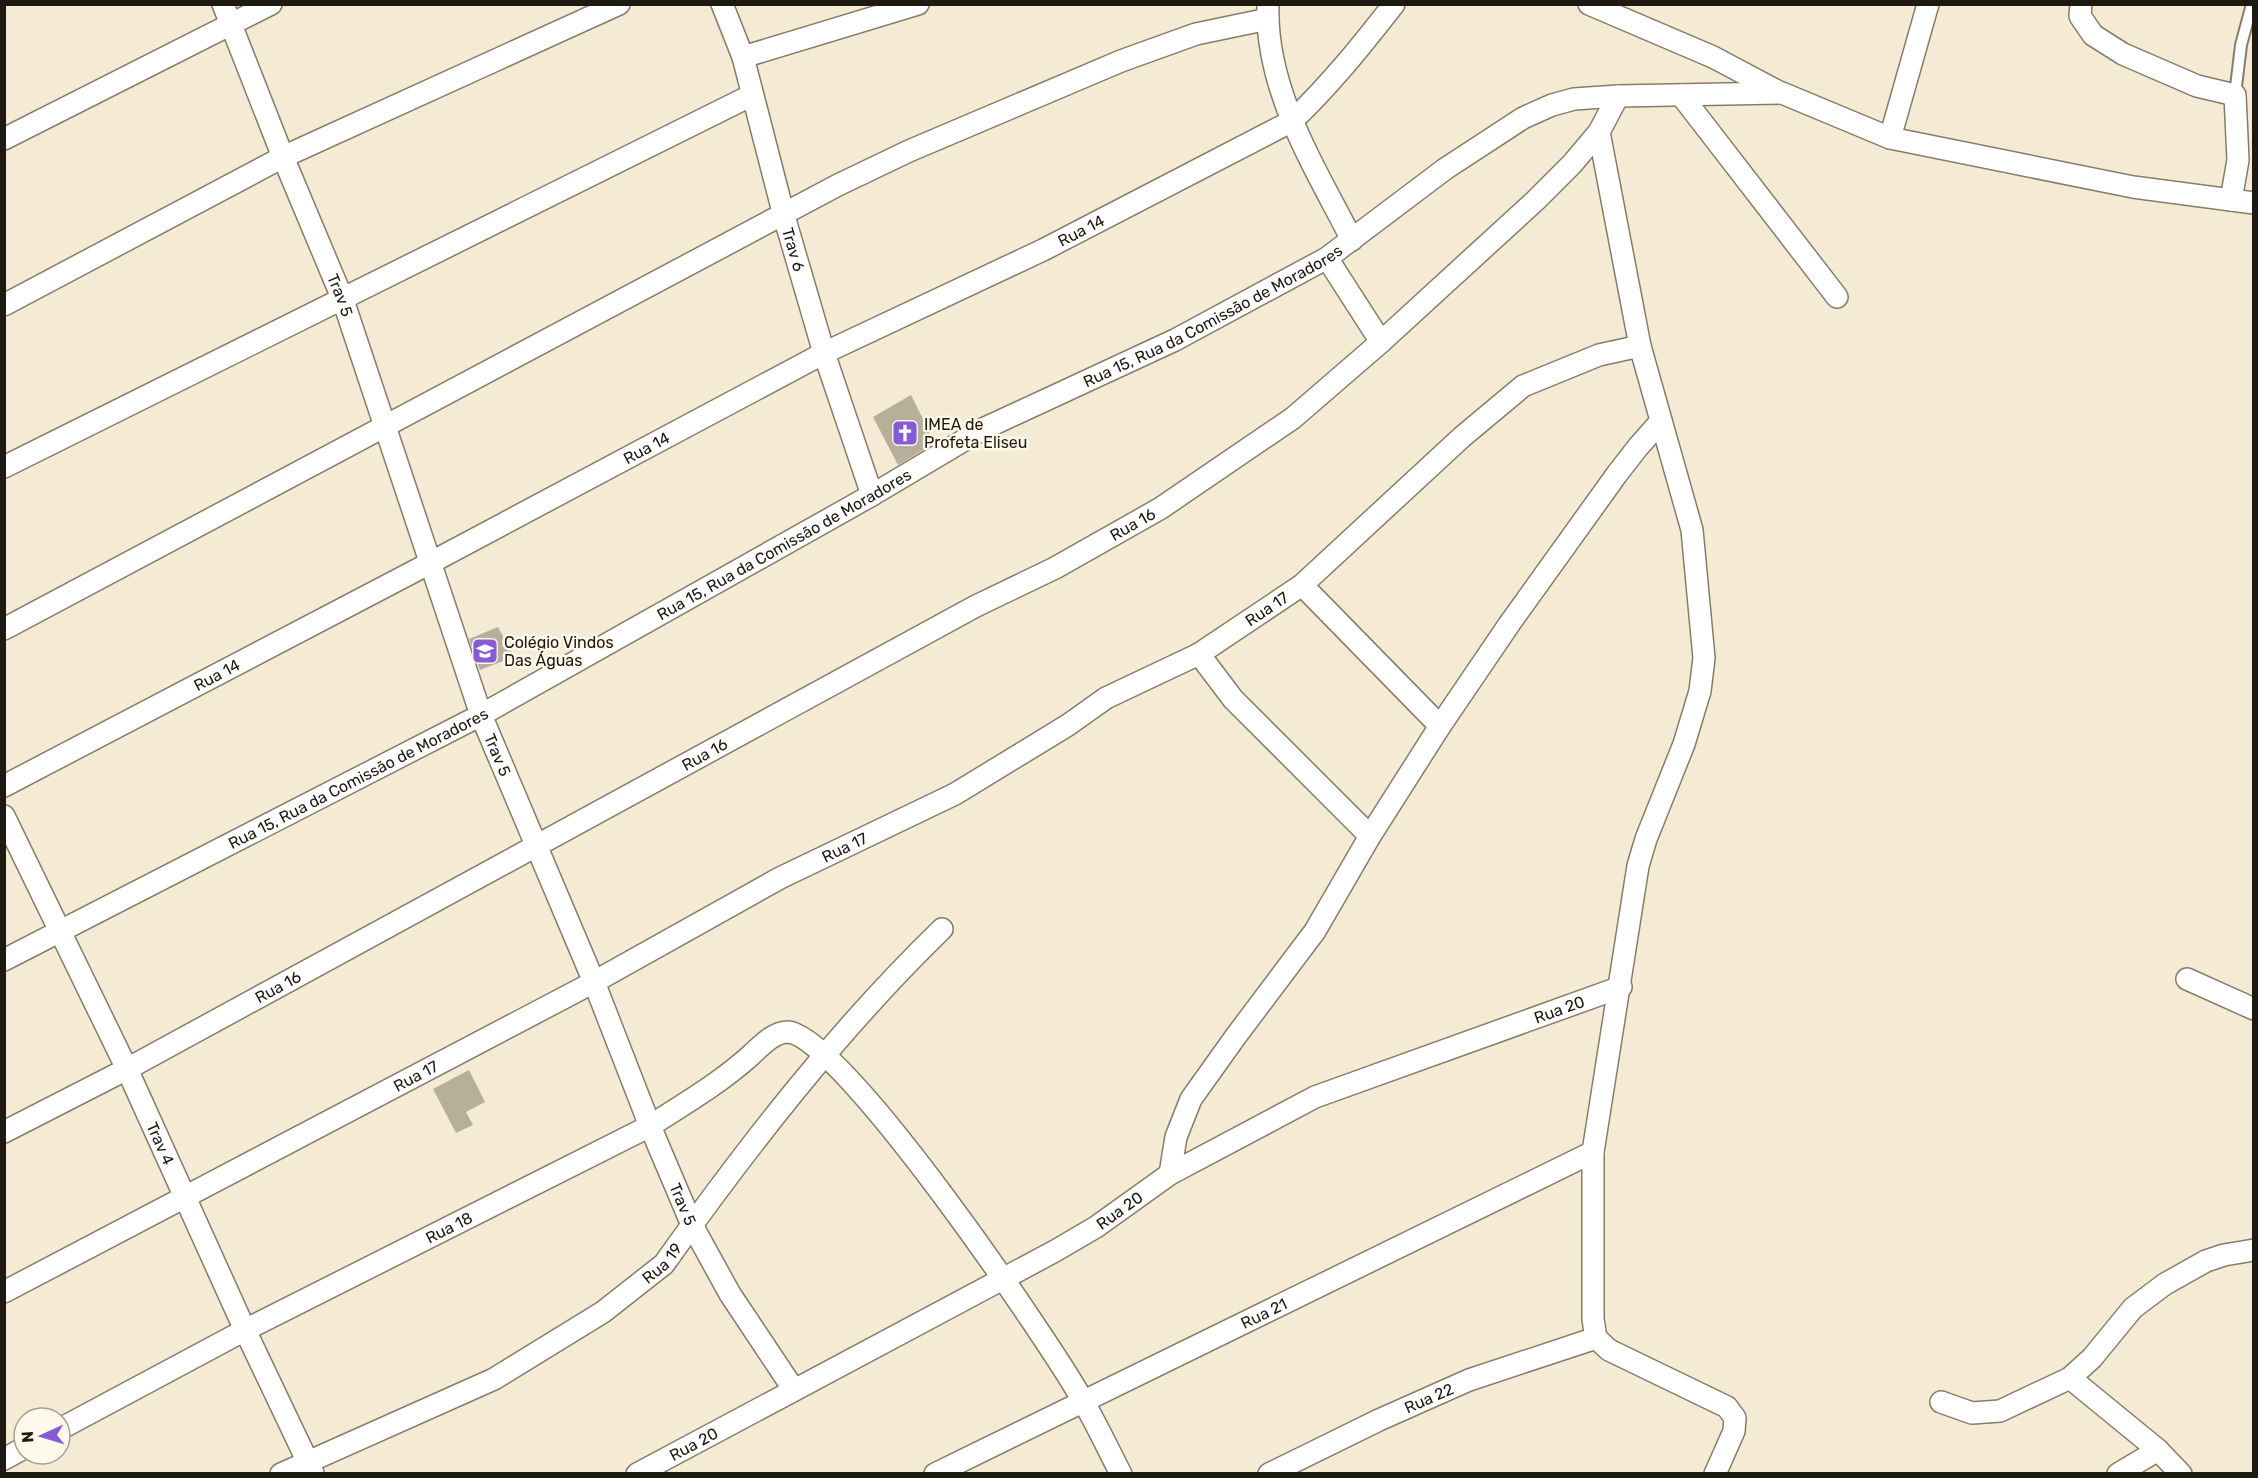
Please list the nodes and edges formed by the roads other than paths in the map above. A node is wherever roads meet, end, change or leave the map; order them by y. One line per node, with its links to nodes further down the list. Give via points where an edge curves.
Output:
1 (223, 4): 12 (street, Trav 5)
2 (271, 4): 12 (street)
3 (619, 4): 23 (street)
4 (722, 4): 13 (street, Trav 6)
5 (918, 4): 13 (street)
6 (1394, 4): 19 (street, Rua 14, via 1361,47)
7 (1589, 4): 14 (street, via 1713,57)
8 (1928, 4): 21 (street)
9 (2080, 4): 15 (street, via 2080,16 2093,35 2123,54 2197,86)
10 (2252, 4): 15 (lane, via 2241,45)
11 (1268, 12): 19 (street, via 1282,91); 26 (street, via 1196,34 1038,94 838,185)
12 (230, 26): 22 (street); 23 (street, Trav 5)
13 (743, 57): 16 (street, Trav 6)
14 (1782, 93): 17 (street, Rua 15, Rua da Comissão de Moradores); 21 (street)
15 (2235, 94): 24 (street, via 2238,160)
16 (752, 95): 26 (street, Trav 6); 30 (street)
17 (1681, 95): 18 (street, Rua 15, Rua da Comissão de Moradores); 29 (street)
18 (1618, 96): 20 (street, Rua 16); 27 (street, Rua 15, Rua da Comissão de Moradores, via 1574,99 1523,118 1445,169)
19 (1292, 120): 27 (street); 34 (street, Rua 14, via 1043,250)
20 (1599, 132): 32 (street, Rua 16, via 1536,200); 33 (street)
21 (1890, 138): 24 (street, via 2133,187)
22 (4, 139)
23 (283, 157): 30 (street, Trav 5); 31 (street)
24 (2231, 200): 25 (street)
25 (2253, 203)
26 (784, 216): 34 (street, Trav 6); 36 (street)
27 (1352, 240): 28 (street, Rua 15, Rua da Comissão de Moradores)
28 (1327, 258): 32 (street); 38 (street, Rua 15, Rua da Comissão de Moradores, via 1175,340 983,429)
29 (1837, 297)
30 (343, 300): 36 (street, Trav 5); 37 (street)
31 (4, 305)
32 (1381, 342): 48 (street, Rua 16, via 1293,418 1161,508)
33 (1640, 346): 35 (street); 40 (street, Rua 17, via 1599,355 1523,386)
34 (824, 353): 38 (street, Trav 6); 39 (street, Rua 14)
35 (1661, 421): 44 (street, via 1565,545); 54 (street, via 1692,530 1704,658 1700,691 1687,735 1638,866)
36 (384, 425): 39 (street, Trav 5); 41 (street)
37 (4, 467)
38 (872, 495): 43 (street, Rua 15, Rua da Comissão de Moradores)
39 (430, 563): 43 (street, Trav 5); 45 (street, Rua 14)
40 (1302, 585): 42 (street, Rua 17); 44 (street)
41 (4, 629)
42 (1199, 654): 47 (street, via 1233,699); 53 (street, Rua 17, via 1106,698 955,794 780,878)
43 (482, 715): 48 (street, Trav 5); 50 (street, Rua 15, Rua da Comissão de Moradores)
44 (1440, 726): 47 (street)
45 (4, 786)
46 (4, 816): 50 (street, Trav 4)
47 (1370, 836): 61 (street, via 1316,931 1191,1100 1176,1137)
48 (536, 845): 53 (street, Trav 5); 57 (street, Rua 16)
49 (942, 929): 56 (street, Rua 19, via 898,972)
50 (61, 930): 51 (street, Rua 15, Rua da Comissão de Moradores); 57 (street, Trav 4)
51 (4, 960)
52 (2187, 979): 55 (street)
53 (594, 982): 58 (street, Trav 5); 62 (street, Rua 17)
54 (1621, 987): 60 (street); 61 (street, Rua 20, via 1315,1097)
55 (2253, 1008)
56 (826, 1056): 58 (street, Rua 18, via 796,1034 778,1034 708,1089); 63 (street, Rua 19, via 783,1105); 65 (street, Rua 18, via 902,1140)
57 (127, 1068): 59 (street, Rua 16); 62 (street, Trav 4)
58 (650, 1126): 63 (street, Trav 5); 67 (street, Rua 18)
59 (4, 1132)
60 (1593, 1152): 68 (street); 71 (street, Rua 21)
61 (1170, 1174): 65 (street, Rua 20, via 1096,1227)
62 (185, 1198): 66 (street, Rua 17); 67 (street, Trav 4)
63 (692, 1225): 70 (street, Trav 5, via 730,1294); 75 (street, Rua 19, via 657,1270 603,1312 551,1345 494,1379)
64 (2253, 1250): 69 (street, via 2206,1261 2165,1284 2133,1308)
65 (1003, 1277): 70 (street, Rua 20); 71 (street, Rua 18)
66 (4, 1292)
67 (245, 1330): 73 (street, Rua 18); 75 (street, Trav 4)
68 (1596, 1338): 76 (street, via 1610,1350 1727,1407 1735,1418 1734,1431); 81 (street, Rua 22, via 1469,1380)
69 (2070, 1378): 72 (street, via 2000,1411 1972,1413); 74 (street)
70 (794, 1390): 78 (street, Rua 20)
71 (1083, 1400): 79 (street, Rua 21); 80 (street, Rua 18)
72 (1941, 1402)
73 (72, 1423)
74 (2158, 1450): 82 (street); 83 (street)
75 (310, 1467): 77 (street, Rua 19)
76 (1722, 1471)
77 (281, 1473)
78 (636, 1473)
79 (935, 1473)
80 (1121, 1473)
81 (1269, 1473)
82 (2118, 1473)
83 (2181, 1473)

